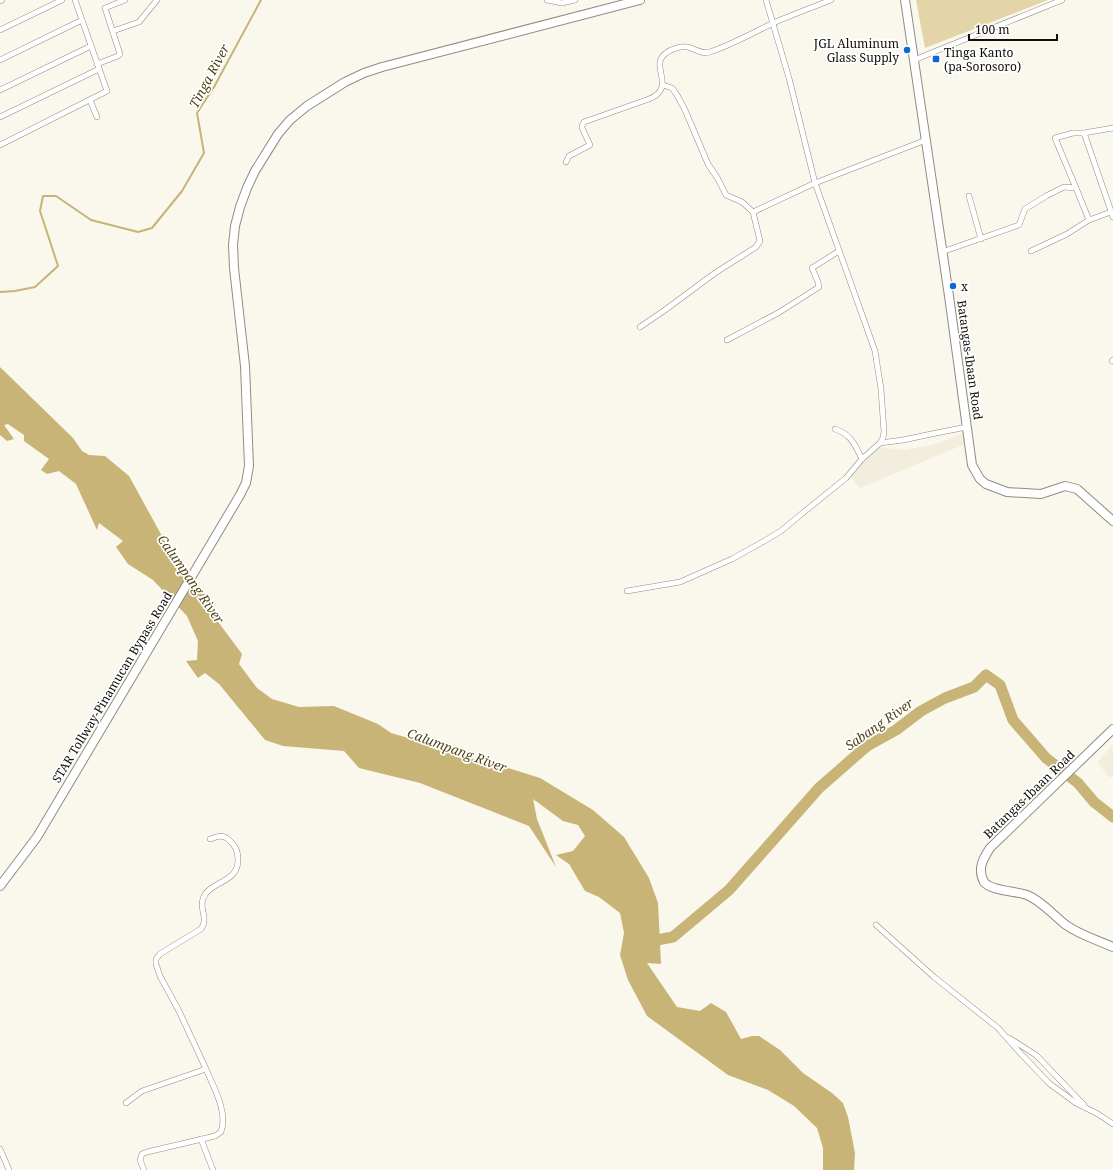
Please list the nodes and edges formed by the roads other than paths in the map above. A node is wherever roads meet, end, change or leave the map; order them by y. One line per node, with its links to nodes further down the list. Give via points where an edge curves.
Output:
1 (62, 0): 14 (street)
2 (75, 0): 12 (street)
3 (125, 0): 15 (street, via 105,8)
4 (157, 0): 15 (street, via 139,22)
5 (547, 0): 6 (street, via 562,3)
6 (575, 0)
7 (640, 0): 50 (main road, STAR Tollway-Pinamucan Bypass Road, via 364,73 344,82 307,106 278,134 247,188 235,226 233,245 245,366 249,466 246,483 37,837)
8 (766, 0): 13 (street)
9 (831, 0): 13 (street)
10 (905, 0): 18 (main road, Batangas-Ibaan Road)
11 (1062, 0): 18 (street)
12 (82, 20): 16 (street); 17 (street)
13 (773, 24): 20 (street, via 708,53 703,54 688,47 665,53 660,65); 30 (street)
14 (0, 30)
15 (113, 31): 19 (street, via 120,54)
16 (91, 46): 19 (street); 21 (street)
17 (0, 60)
18 (914, 60): 27 (main road, Batangas-Ibaan Road)
19 (98, 66): 22 (street, via 107,91); 24 (street)
20 (663, 85): 29 (street, via 654,97 584,122 582,126 590,145 569,156); 33 (street, via 672,88 677,94 708,164 726,195 742,202)
21 (0, 90)
22 (90, 100): 23 (street); 28 (street)
23 (97, 117)
24 (0, 118)
25 (1113, 128): 26 (street)
26 (1084, 133): 31 (street, via 1055,138); 34 (street)
27 (926, 140): 30 (street); 39 (main road, Batangas-Ibaan Road)
28 (0, 145)
29 (566, 162)
30 (815, 183): 33 (street); 37 (street)
31 (1076, 188): 35 (street); 36 (street, via 1064,187 1046,196 1026,209 1019,225)
32 (969, 196): 36 (street)
33 (753, 212): 40 (street, via 760,241 756,247 715,273)
34 (1112, 214): 35 (street)
35 (1089, 220): 38 (street)
36 (981, 239): 39 (street)
37 (839, 251): 41 (street, via 812,268 819,287 778,313); 44 (street, via 875,351 884,432)
38 (1031, 251)
39 (942, 252): 42 (main road, Batangas-Ibaan Road)
40 (640, 328)
41 (727, 340)
42 (967, 428): 44 (street); 46 (main road, Batangas-Ibaan Road, via 972,465 986,484 1007,492 1036,494 1065,486 1071,487 1082,493)
43 (835, 429): 45 (street, via 848,436)
44 (880, 443): 45 (street)
45 (862, 460): 47 (street, via 846,478 781,530 732,559 680,582)
46 (1113, 521)
47 (627, 591)
48 (1113, 729): 52 (main road, Batangas-Ibaan Road, via 990,848 982,861 981,874 985,883 1033,898 1074,931)
49 (210, 838): 54 (street, via 226,837 234,844 237,852 237,870 206,892 202,907 204,924 201,928 156,959 160,976 179,1010)
50 (0, 886)
51 (876, 925): 53 (street)
52 (1113, 947)
53 (1003, 1034): 56 (street, via 1036,1055); 56 (street, via 1050,1084)
54 (206, 1070): 55 (street, via 142,1091); 58 (street, via 217,1095 223,1126 221,1132 215,1136)
55 (126, 1103)
56 (1088, 1109): 57 (street)
57 (1113, 1124)
58 (201, 1139): 61 (street, via 142,1154 140,1160); 62 (street)
59 (0, 1149): 60 (street)
60 (9, 1170)
61 (144, 1170)
62 (213, 1170)

